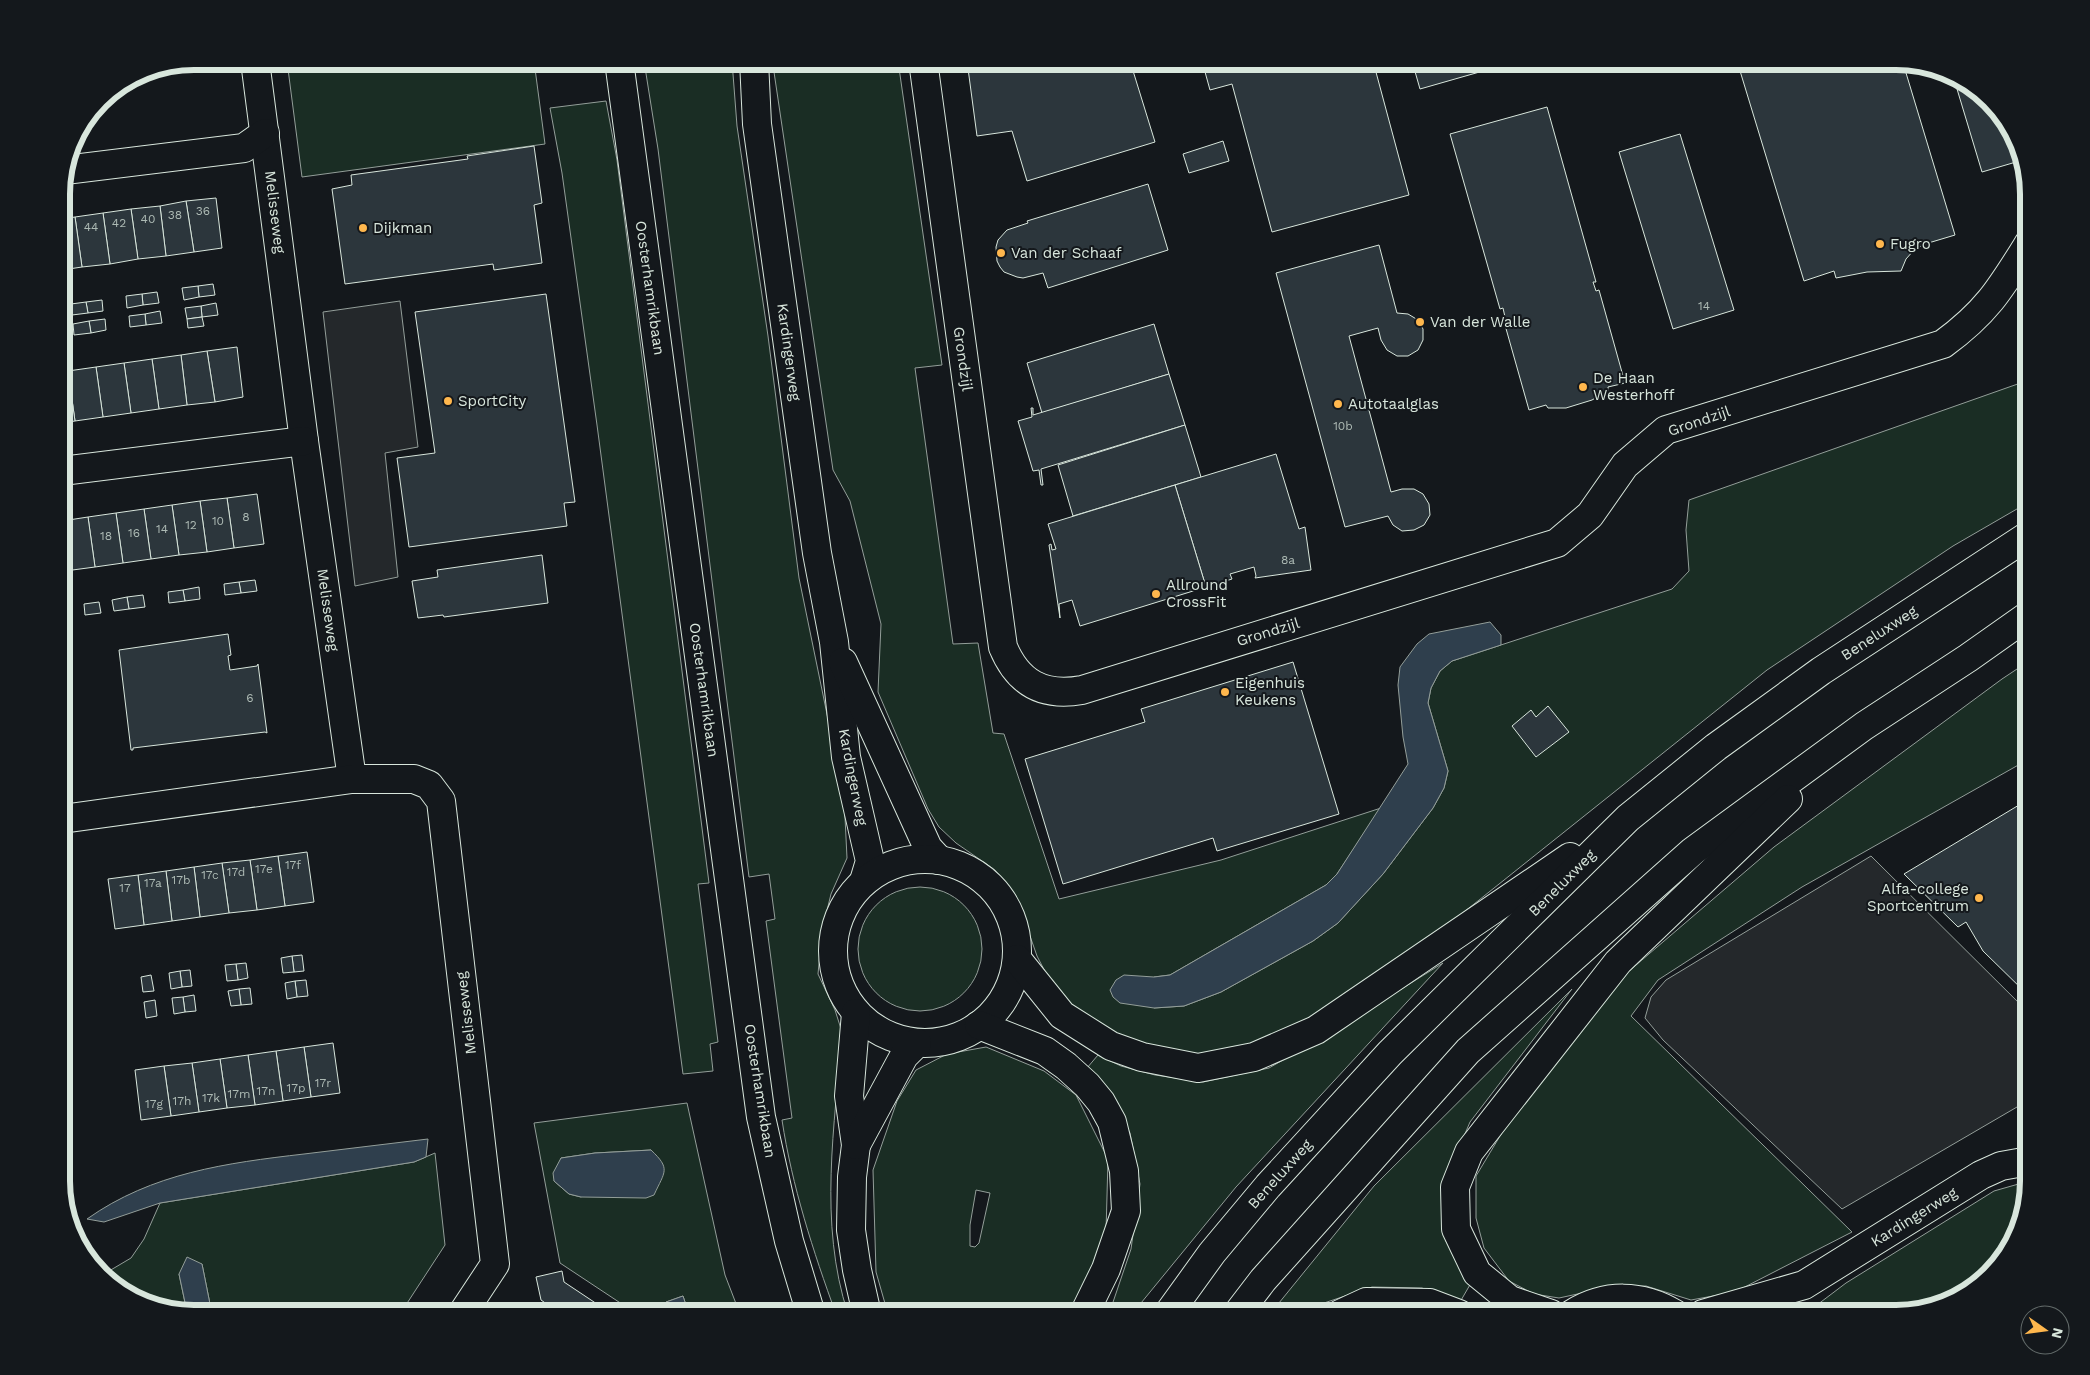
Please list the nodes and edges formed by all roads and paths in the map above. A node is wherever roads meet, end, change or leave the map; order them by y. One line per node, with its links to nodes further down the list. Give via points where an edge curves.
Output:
1 (256, 70): 5 (main road, Melisseweg)
2 (620, 70): 27 (main road, Oosterhamrikbaan, via 761,1117 789,1241)
3 (754, 70): 12 (main road, Kardingerweg, via 757,124 816,544)
4 (923, 70): 7 (main road, Grondzijl, via 1003,647 1016,672 1040,688 1054,692 1082,690 1557,542 1590,515 1625,465 1666,430 1942,344 1987,307)
5 (265, 133): 6 (main road, via 244,148); 8 (main road, Melisseweg)
6 (73, 169)
7 (2020, 257)
8 (304, 441): 9 (main road); 14 (main road, Melisseweg)
9 (70, 470)
10 (2020, 542): 16 (main road, Beneluxweg, via 1821,672 1716,747)
11 (2020, 621): 13 (main road)
12 (834, 642): 17 (main road, Kardingerweg, via 928,848); 18 (main road, Kardingerweg, via 846,757 870,861)
13 (1864, 726): 31 (main road, via 1693,850 1468,1051); 34 (main road, via 1618,962 1469,1152 1455,1187 1456,1230 1477,1274 1510,1300)
14 (352, 779): 15 (main road, Melisseweg); 26 (main road, Melisseweg, via 414,778 429,785 441,802 494,1264)
15 (70, 818)
16 (1628, 818): 19 (main road, via 1316,1030 1254,1057 1198,1068 1142,1058 1111,1046 1062,1015); 30 (main road, Beneluxweg, via 1390,1053 1268,1186 1212,1253)
17 (940, 860): 18 (main road, via 908,860 892,864); 19 (main road, via 972,871 998,894 1013,925)
18 (864, 881): 20 (main road, via 842,910 835,927 833,945 838,982)
19 (1017, 960): 21 (main road, via 1005,997)
20 (856, 1013): 22 (main road, via 884,1034); 23 (main road, via 849,1096)
21 (979, 1025): 22 (main road, via 960,1036 939,1042); 29 (main road, via 1045,1051 1066,1066 1101,1102 1112,1122 1124,1171 1126,1211 1106,1269)
22 (917, 1043): 23 (main road, via 904,1056)
23 (856, 1145): 28 (main road, via 851,1230)
24 (2020, 1163): 25 (main road, Kardingerweg, via 2001,1166 1981,1175)
25 (1804, 1285): 37 (main road, Kardingerweg); 38 (main road, Kardingerweg)
26 (468, 1305)
27 (808, 1305)
28 (865, 1305)
29 (1088, 1305)
30 (1174, 1305)
31 (1244, 1305)
32 (1360, 1305): 33 (main road, via 1366,1302)
33 (1435, 1305)
34 (1525, 1305)
35 (1588, 1305): 36 (main road, via 1623,1298)
36 (1660, 1305)
37 (1734, 1305)
38 (1789, 1305)

